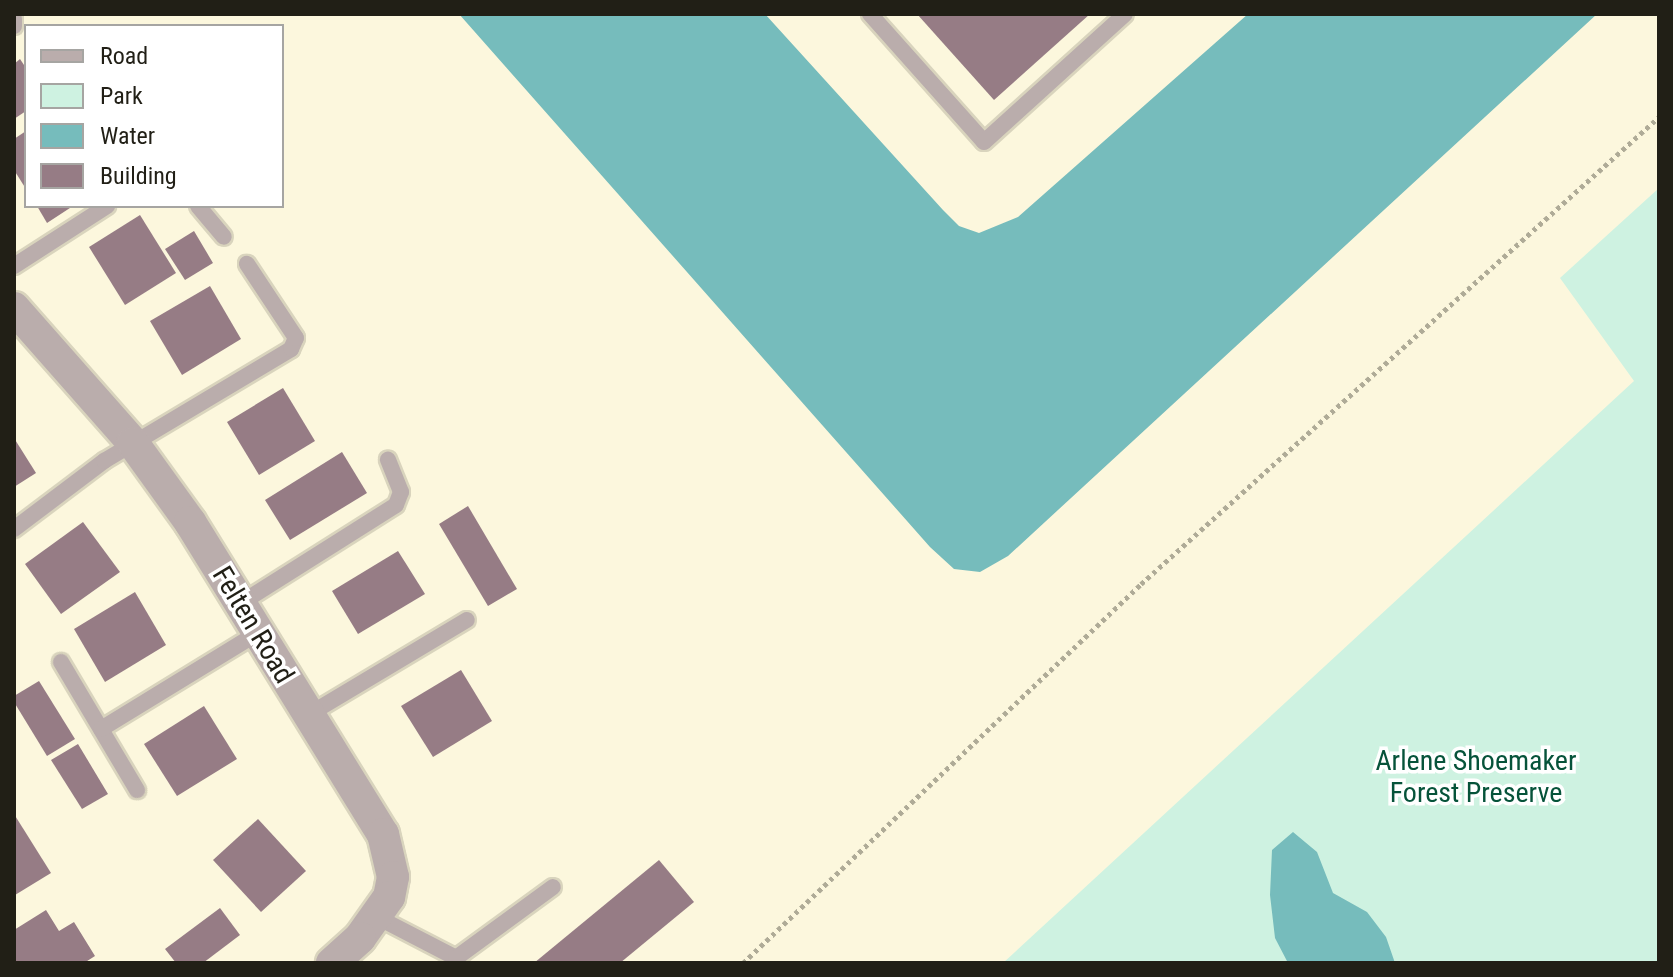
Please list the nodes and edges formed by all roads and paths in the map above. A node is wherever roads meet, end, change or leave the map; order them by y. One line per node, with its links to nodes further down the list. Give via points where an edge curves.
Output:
1 (870, 14): 2 (lane, via 984,142)
2 (1125, 14)
3 (14, 19): 4 (lane)
4 (14, 26)
5 (1659, 117): 26 (path, via 1141,584)
6 (104, 208): 10 (lane)
7 (200, 208): 8 (lane)
8 (224, 237)
9 (247, 264): 12 (lane, via 295,343)
10 (14, 266)
11 (14, 308): 12 (street, Felten Road)
12 (133, 443): 14 (lane); 15 (street, Felten Road)
13 (388, 459): 15 (lane, via 401,492 396,505)
14 (14, 529)
15 (241, 603): 17 (street, Felten Road)
16 (467, 620): 19 (lane)
17 (259, 632): 19 (street, Felten Road); 20 (lane)
18 (61, 662): 20 (lane)
19 (308, 715): 23 (street, Felten Road, via 391,853 389,897)
20 (101, 729): 21 (lane)
21 (137, 790)
22 (553, 887): 24 (lane)
23 (377, 917): 24 (lane); 25 (street, Felten Road)
24 (454, 960)
25 (332, 963)
26 (743, 963)

